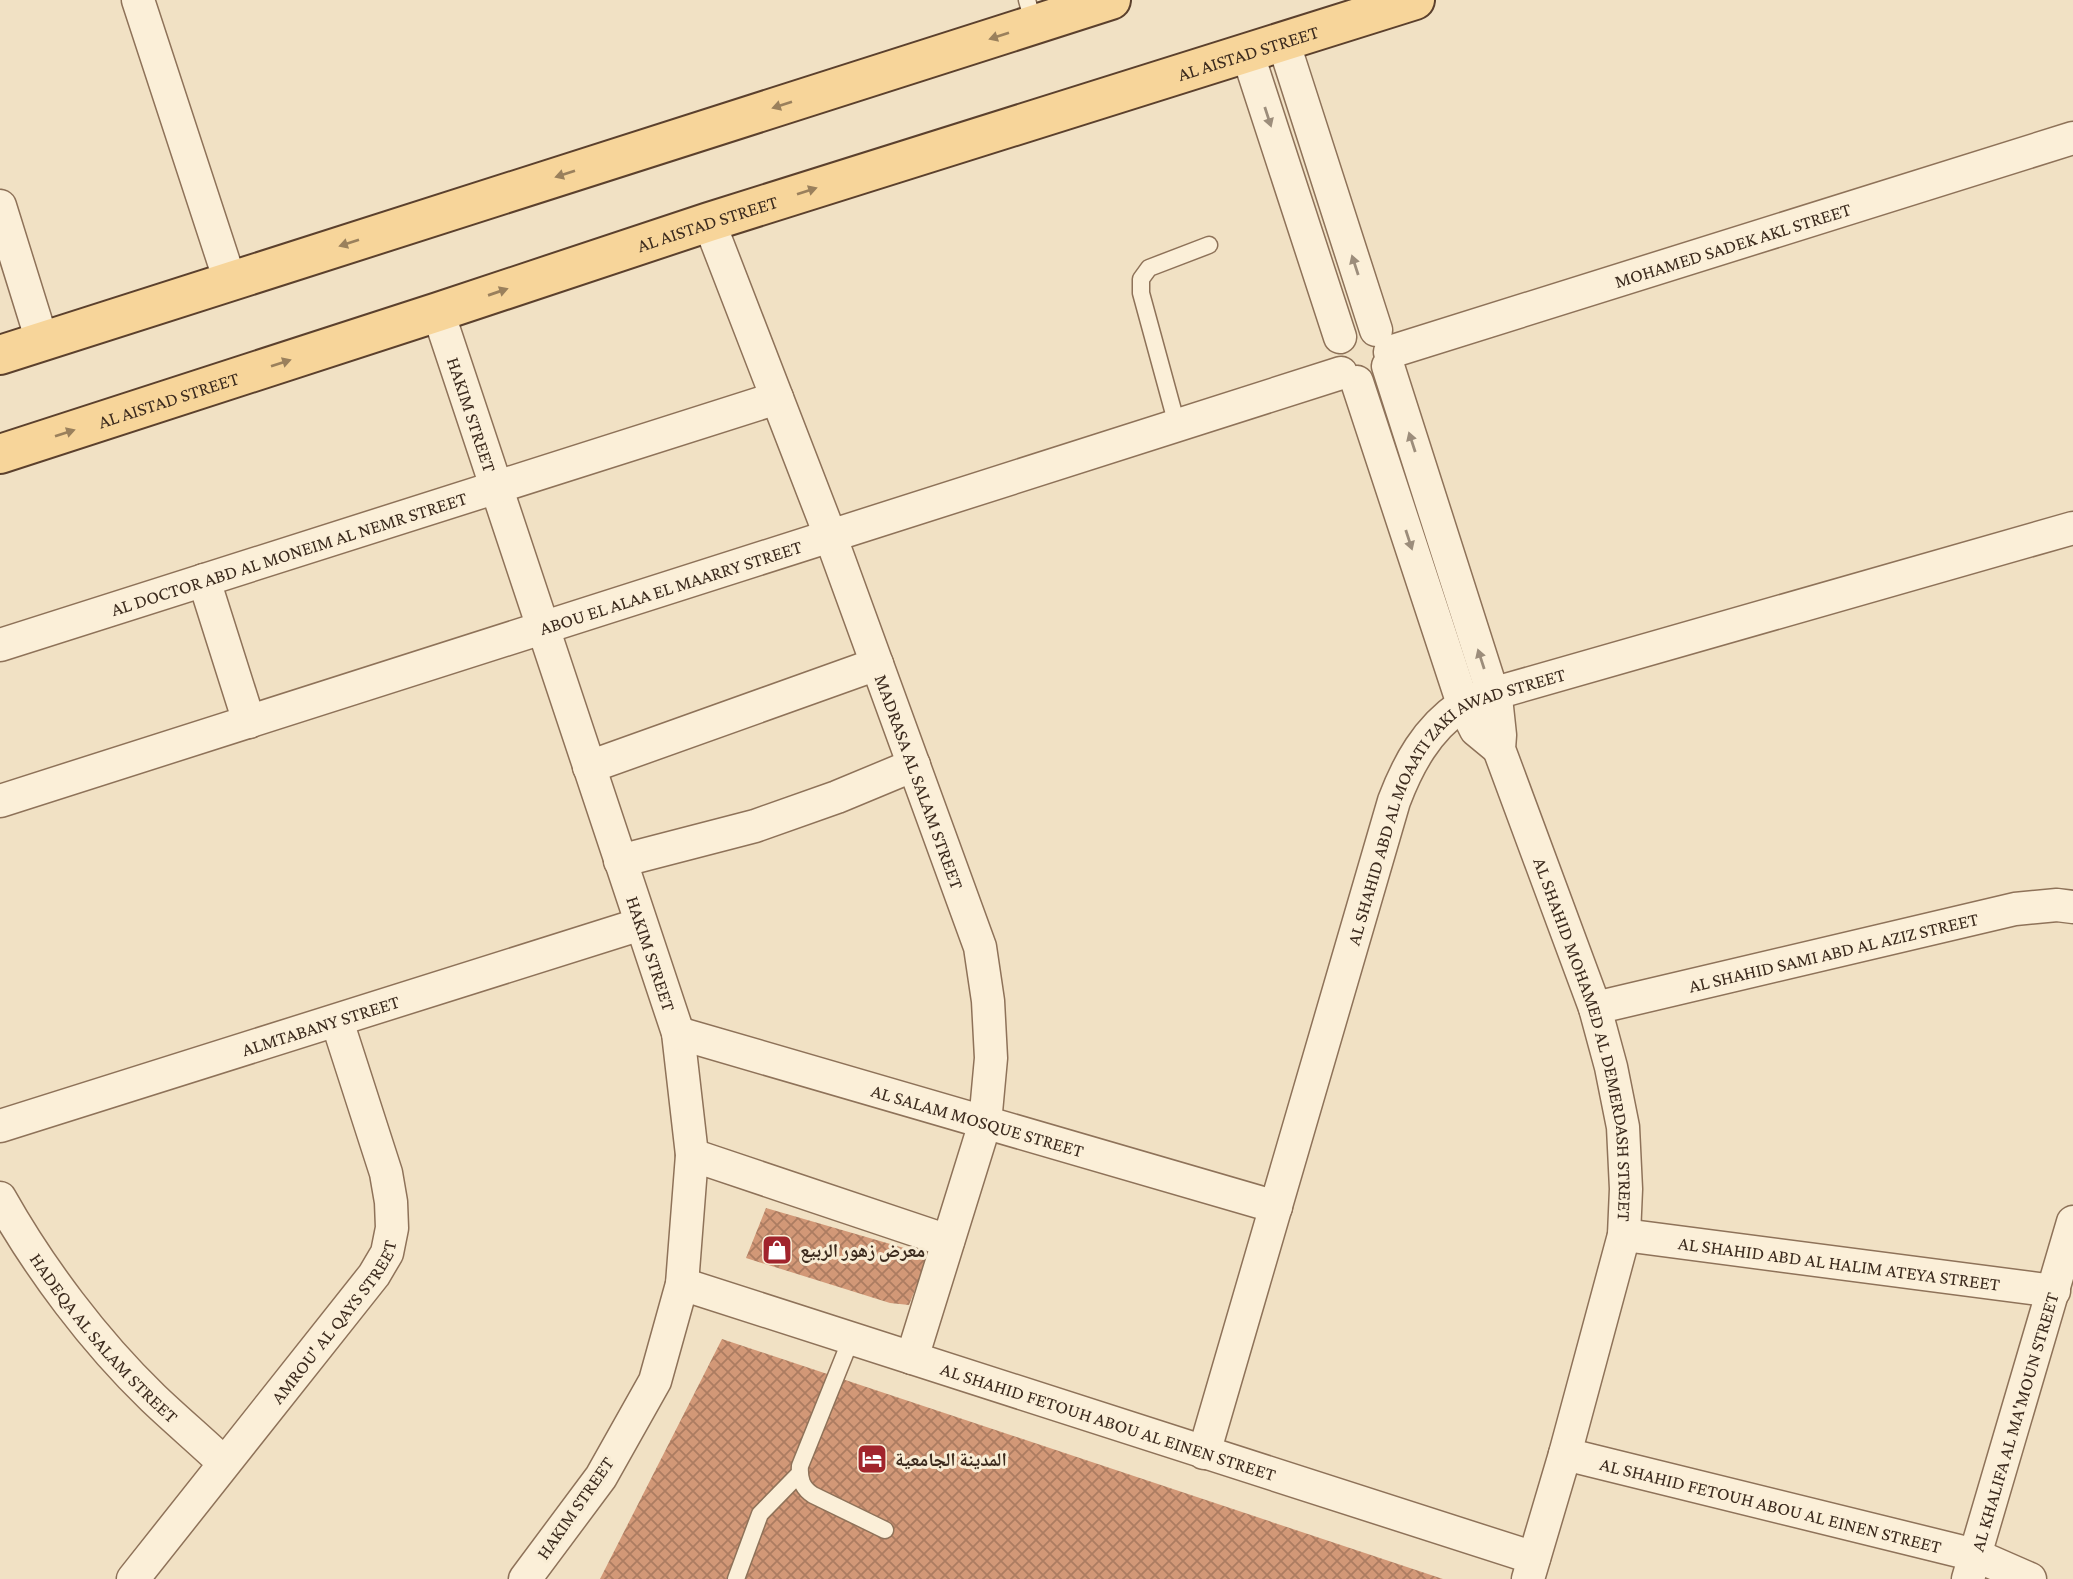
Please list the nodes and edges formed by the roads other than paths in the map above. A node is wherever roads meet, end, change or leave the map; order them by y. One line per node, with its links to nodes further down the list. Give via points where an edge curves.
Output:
1 (138, 0): 11 (street)
2 (1111, 0): 4 (main road)
3 (1415, 0): 5 (main road, AL AISTAD STREET)
4 (1030, 12): 11 (main road, one-way to 11)
5 (1283, 41): 6 (main road, AL AISTAD STREET); 15 (street, AL SHAHID MOHAMED AL DEMERDASH STREET, one-way to 5)
6 (1247, 52): 9 (main road, AL AISTAD STREET, one-way to 6); 13 (street, one-way to 13)
7 (2073, 138): 15 (street, MOHAMED SADEK AKL STREET)
8 (0, 206): 14 (street)
9 (709, 222): 12 (main road, AL AISTAD STREET, one-way to 9); 18 (street, MADRASA AL SALAM STREET)
10 (1209, 245): 19 (lane, via 1149,268 1141,279)
11 (230, 281): 14 (main road)
12 (438, 312): 20 (main road, AL AISTAD STREET, one-way to 12); 21 (street, HAKIM STREET)
13 (1340, 337): 15 (street, via 1367,326); 17 (street, via 1334,355)
14 (41, 341): 16 (main road)
15 (1385, 349): 17 (street, via 1375,379 1366,383); 28 (street, AL SHAHID MOHAMED AL DEMERDASH STREET, one-way to 15)
16 (0, 355)
17 (1349, 378): 19 (street, ABOU EL ALAA EL MAARRY STREET); 29 (street, AL SHAHID MOHAMED AL DEMERDASH STREET, one-way to 29)
18 (777, 398): 21 (street, AL DOCTOR ABD AL MONEIM AL NEMR STREET); 23 (street, MADRASA AL SALAM STREET)
19 (1177, 425): 23 (street, ABOU EL ALAA EL MAARRY STREET)
20 (0, 454)
21 (496, 486): 24 (street, AL DOCTOR ABD AL MONEIM AL NEMR STREET); 25 (street, HAKIM STREET)
22 (2073, 528): 28 (street, AL SHAHID ABD AL MOAATI ZAKI AWAD STREET)
23 (830, 535): 25 (street, ABOU EL ALAA EL MAARRY STREET); 27 (street, MADRASA AL SALAM STREET)
24 (204, 580): 26 (street, AL DOCTOR ABD AL MONEIM AL NEMR STREET); 30 (street)
25 (542, 627): 30 (street, ABOU EL ALAA EL MAARRY STREET); 33 (street, HAKIM STREET)
26 (0, 645)
27 (877, 664): 32 (street, MADRASA AL SALAM STREET); 33 (street)
28 (1492, 694): 29 (street, AL SHAHID ABD AL MOAATI ZAKI AWAD STREET); 31 (street, AL SHAHID MOHAMED AL DEMERDASH STREET, via 1499,721)
29 (1463, 704): 31 (street, AL SHAHID MOHAMED AL DEMERDASH STREET, via 1476,730); 45 (street, AL SHAHID ABD AL MOAATI ZAKI AWAD STREET, via 1419,747 1404,773)
30 (249, 722): 34 (street, ABOU EL ALAA EL MAARRY STREET)
31 (1499, 749): 38 (street, AL SHAHID MOHAMED AL DEMERDASH STREET)
32 (914, 765): 35 (street, via 755,826); 41 (street, MADRASA AL SALAM STREET, via 980,947 991,1058)
33 (589, 767): 35 (street, HAKIM STREET)
34 (0, 801)
35 (621, 861): 37 (street, HAKIM STREET)
36 (2073, 907): 38 (street, AL SHAHID SAMI ABD AL AZIZ STREET, via 2015,909)
37 (641, 924): 39 (street, ALMTABANY STREET); 40 (street, HAKIM STREET)
38 (1595, 1008): 47 (street, AL SHAHID MOHAMED AL DEMERDASH STREET, via 1622,1127)
39 (337, 1021): 42 (street, ALMTABANY STREET); 55 (street, AMROU' AL QAYS STREET, via 386,1173 392,1228 387,1253)
40 (678, 1033): 41 (street, AL SALAM MOSQUE STREET); 43 (street, HAKIM STREET)
41 (985, 1122): 45 (street, AL SALAM MOSQUE STREET); 48 (street, MADRASA AL SALAM STREET)
42 (0, 1126)
43 (692, 1155): 48 (street); 49 (street, HAKIM STREET)
44 (0, 1198): 55 (street, HADEQA AL SALAM STREET, via 80,1317 151,1396)
45 (1276, 1207): 53 (street, AL SHAHID ABD AL MOAATI ZAKI AWAD STREET)
46 (2073, 1222): 50 (street, AL KHALIFA AL MA'MOUN STREET)
47 (1624, 1235): 50 (street, AL SHAHID ABD AL HALIM ATEYA STREET); 54 (street, AL SHAHID MOHAMED AL DEMERDASH STREET)
48 (948, 1241): 52 (street, MADRASA AL SALAM STREET)
49 (682, 1284): 51 (street, AL SHAHID FETOUH ABOU AL EINEN STREET); 61 (street, HAKIM STREET, via 655,1381 601,1477)
50 (2054, 1291): 58 (street, AL KHALIFA AL MA'MOUN STREET)
51 (851, 1339): 52 (street, AL SHAHID FETOUH ABOU AL EINEN STREET); 56 (lane)
52 (912, 1358): 53 (street, AL SHAHID FETOUH ABOU AL EINEN STREET)
53 (1204, 1452): 59 (street, AL SHAHID FETOUH ABOU AL EINEN STREET)
54 (1565, 1454): 58 (street, AL SHAHID FETOUH ABOU AL EINEN STREET); 59 (street, AL SHAHID MOHAMED AL DEMERDASH STREET)
55 (225, 1463): 60 (street, AMROU' AL QAYS STREET)
56 (799, 1474): 57 (lane, via 813,1495); 62 (lane, via 760,1514)
57 (886, 1530)
58 (1972, 1567): 63 (street, AL SHAHID FETOUH ABOU AL EINEN STREET)
59 (1531, 1569)
60 (133, 1579)
61 (525, 1579)
62 (736, 1579)
63 (2029, 1579)

